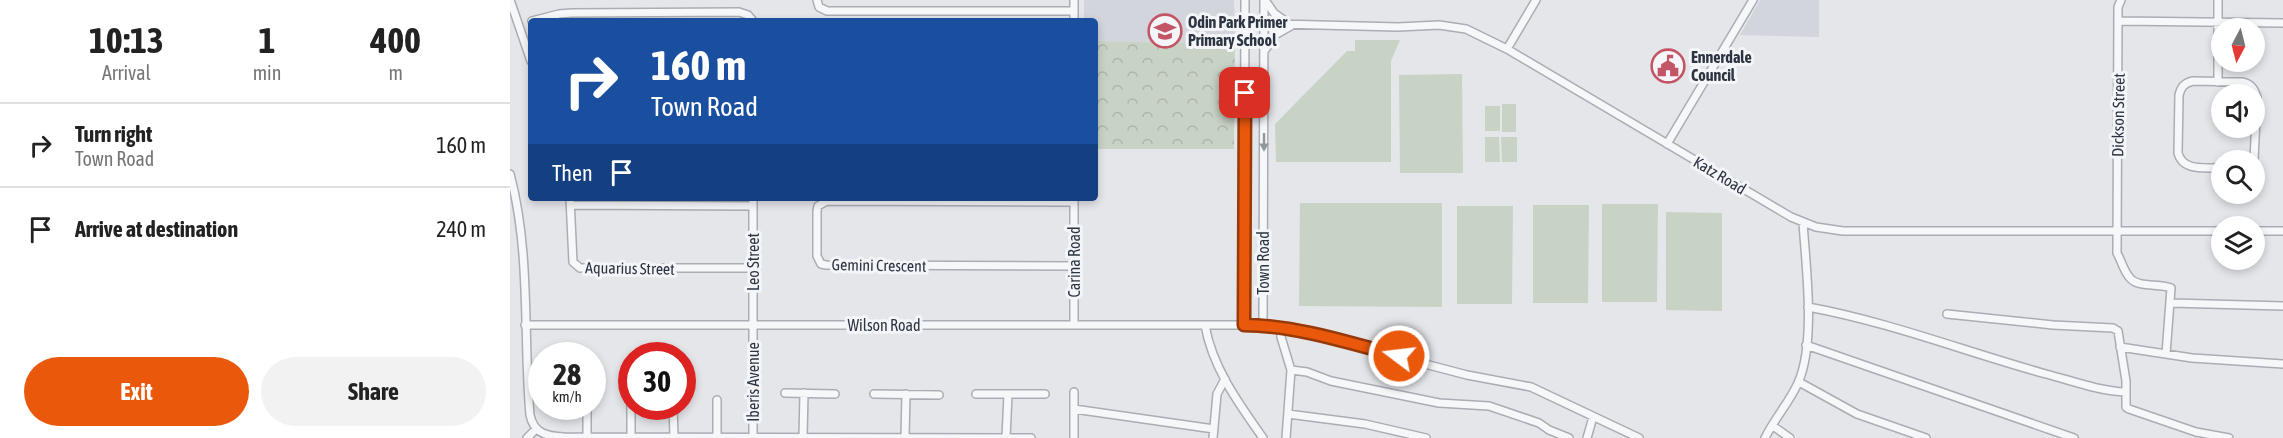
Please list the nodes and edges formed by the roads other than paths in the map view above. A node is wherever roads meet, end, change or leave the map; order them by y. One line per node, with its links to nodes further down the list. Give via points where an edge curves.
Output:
1 (510, 0): 24 (street)
2 (818, 0): 11 (street, via 819,7 827,11)
3 (1001, 0): 11 (street)
4 (1074, 0): 12 (street)
5 (1245, 0): 20 (street, Town Road)
6 (1265, 0): 23 (street, Town Road); 25 (street, via 1278,17)
7 (1536, 0): 26 (street)
8 (1753, 0): 31 (street)
9 (2121, 0): 17 (street, Dickson Street)
10 (2218, 0): 16 (street)
11 (1001, 10): 12 (street)
12 (1074, 11): 15 (street)
13 (547, 18): 14 (street, via 572,13 740,12)
14 (750, 18)
15 (1074, 18)
16 (2218, 18)
17 (2120, 21): 19 (street); 40 (street, Dickson Street)
18 (528, 22): 24 (street)
19 (2211, 22)
20 (1245, 23): 23 (street, Katz Road); 53 (street, Town Road)
21 (2265, 23): 22 (street)
22 (2283, 23)
23 (1264, 24): 25 (street, Katz Road); 28 (street, Town Road)
24 (518, 25): 27 (street)
25 (1294, 25): 26 (street, Katz Road, via 1440,25 1466,29); 28 (street, via 1275,35)
26 (1507, 49): 31 (street, Katz Road)
27 (528, 53)
28 (1264, 53): 54 (street, Town Road, one-way to 54)
29 (2218, 72): 30 (street)
30 (2218, 82): 32 (street, via 2242,82 2255,89); 33 (street, via 2186,83 2179,95 2180,160 2185,165)
31 (1667, 144): 39 (street, Katz Road)
32 (2254, 150)
33 (2211, 167)
34 (510, 174): 50 (street, via 524,251)
35 (827, 201): 44 (street, Gemini Crescent, via 817,211 817,256 821,264)
36 (1074, 201): 44 (street, Carina Road)
37 (571, 202): 38 (street); 45 (street, Aquarius Street, via 573,262 580,268)
38 (753, 202): 45 (street, Leo Street)
39 (1803, 223): 40 (street, Katz Road, via 1843,231); 48 (street)
40 (2116, 231): 41 (street, Katz Road); 46 (street, Dickson Street, via 2117,252 2130,279 2171,288)
41 (2211, 231)
42 (2265, 231): 43 (street)
43 (2283, 231)
44 (1074, 266): 55 (street, Carina Road)
45 (753, 268): 51 (street, Leo Street)
46 (2171, 303): 47 (street); 59 (street)
47 (2283, 306)
48 (1808, 307): 57 (street); 65 (street, via 1874,320 2017,366 2107,391)
49 (1947, 314): 58 (street, via 2113,328 2118,331)
50 (525, 325): 51 (street, Wilson Road); 83 (street, via 530,415)
51 (753, 325): 55 (street, Wilson Road); 89 (street, Iberis Avenue)
52 (1205, 325): 53 (street, Wilson Road); 55 (street, Wilson Road); 62 (street, via 1208,344)
53 (1244, 325): 54 (street)
54 (1263, 325): 56 (street)
55 (1074, 326)
56 (1281, 329): 61 (street); 78 (street, via 1531,387)
57 (1806, 345): 63 (street); 108 (street)
58 (2120, 347): 59 (street); 65 (street)
59 (2166, 354): 60 (street)
60 (2283, 364)
61 (1291, 370): 77 (street); 102 (street, via 1439,403 1489,406)
62 (1225, 379): 84 (street, via 1218,394); 99 (street)
63 (1799, 382): 82 (street); 107 (street, via 1857,414)
64 (1074, 392): 76 (street)
65 (2126, 392): 109 (street, via 2129,410 2196,432)
66 (784, 393): 67 (street)
67 (804, 393): 68 (street); 90 (street)
68 (835, 394)
69 (874, 394): 70 (street)
70 (906, 394): 74 (street); 91 (street)
71 (976, 394): 72 (street)
72 (1008, 394): 73 (street); 92 (street)
73 (1045, 394)
74 (939, 395)
75 (717, 400): 88 (street)
76 (1074, 409): 84 (street); 97 (street)
77 (1288, 414): 100 (street); 101 (street, via 1365,424)
78 (1593, 417): 103 (street); 104 (street)
79 (587, 420): 85 (street)
80 (631, 420): 86 (street)
81 (673, 420): 87 (street)
82 (1773, 426): 105 (street); 106 (street)
83 (536, 429): 85 (street, via 553,437); 93 (street)
84 (1214, 429): 98 (street)
85 (587, 437): 86 (street)
86 (631, 437): 87 (street)
87 (674, 437): 88 (street)
88 (717, 437): 89 (street)
89 (753, 437): 90 (street)
90 (803, 437): 94 (street)
91 (905, 437): 94 (street); 95 (street)
92 (1006, 437): 95 (street); 96 (street)
93 (527, 438)
94 (829, 438)
95 (916, 438)
96 (1031, 438)
97 (1074, 438)
98 (1213, 438)
99 (1263, 438)
100 (1286, 438)
101 (1426, 438)
102 (1569, 438)
103 (1587, 438)
104 (1639, 438)
105 (1765, 438)
106 (1790, 438)
107 (1926, 438)
108 (2074, 438)
109 (2229, 438)

